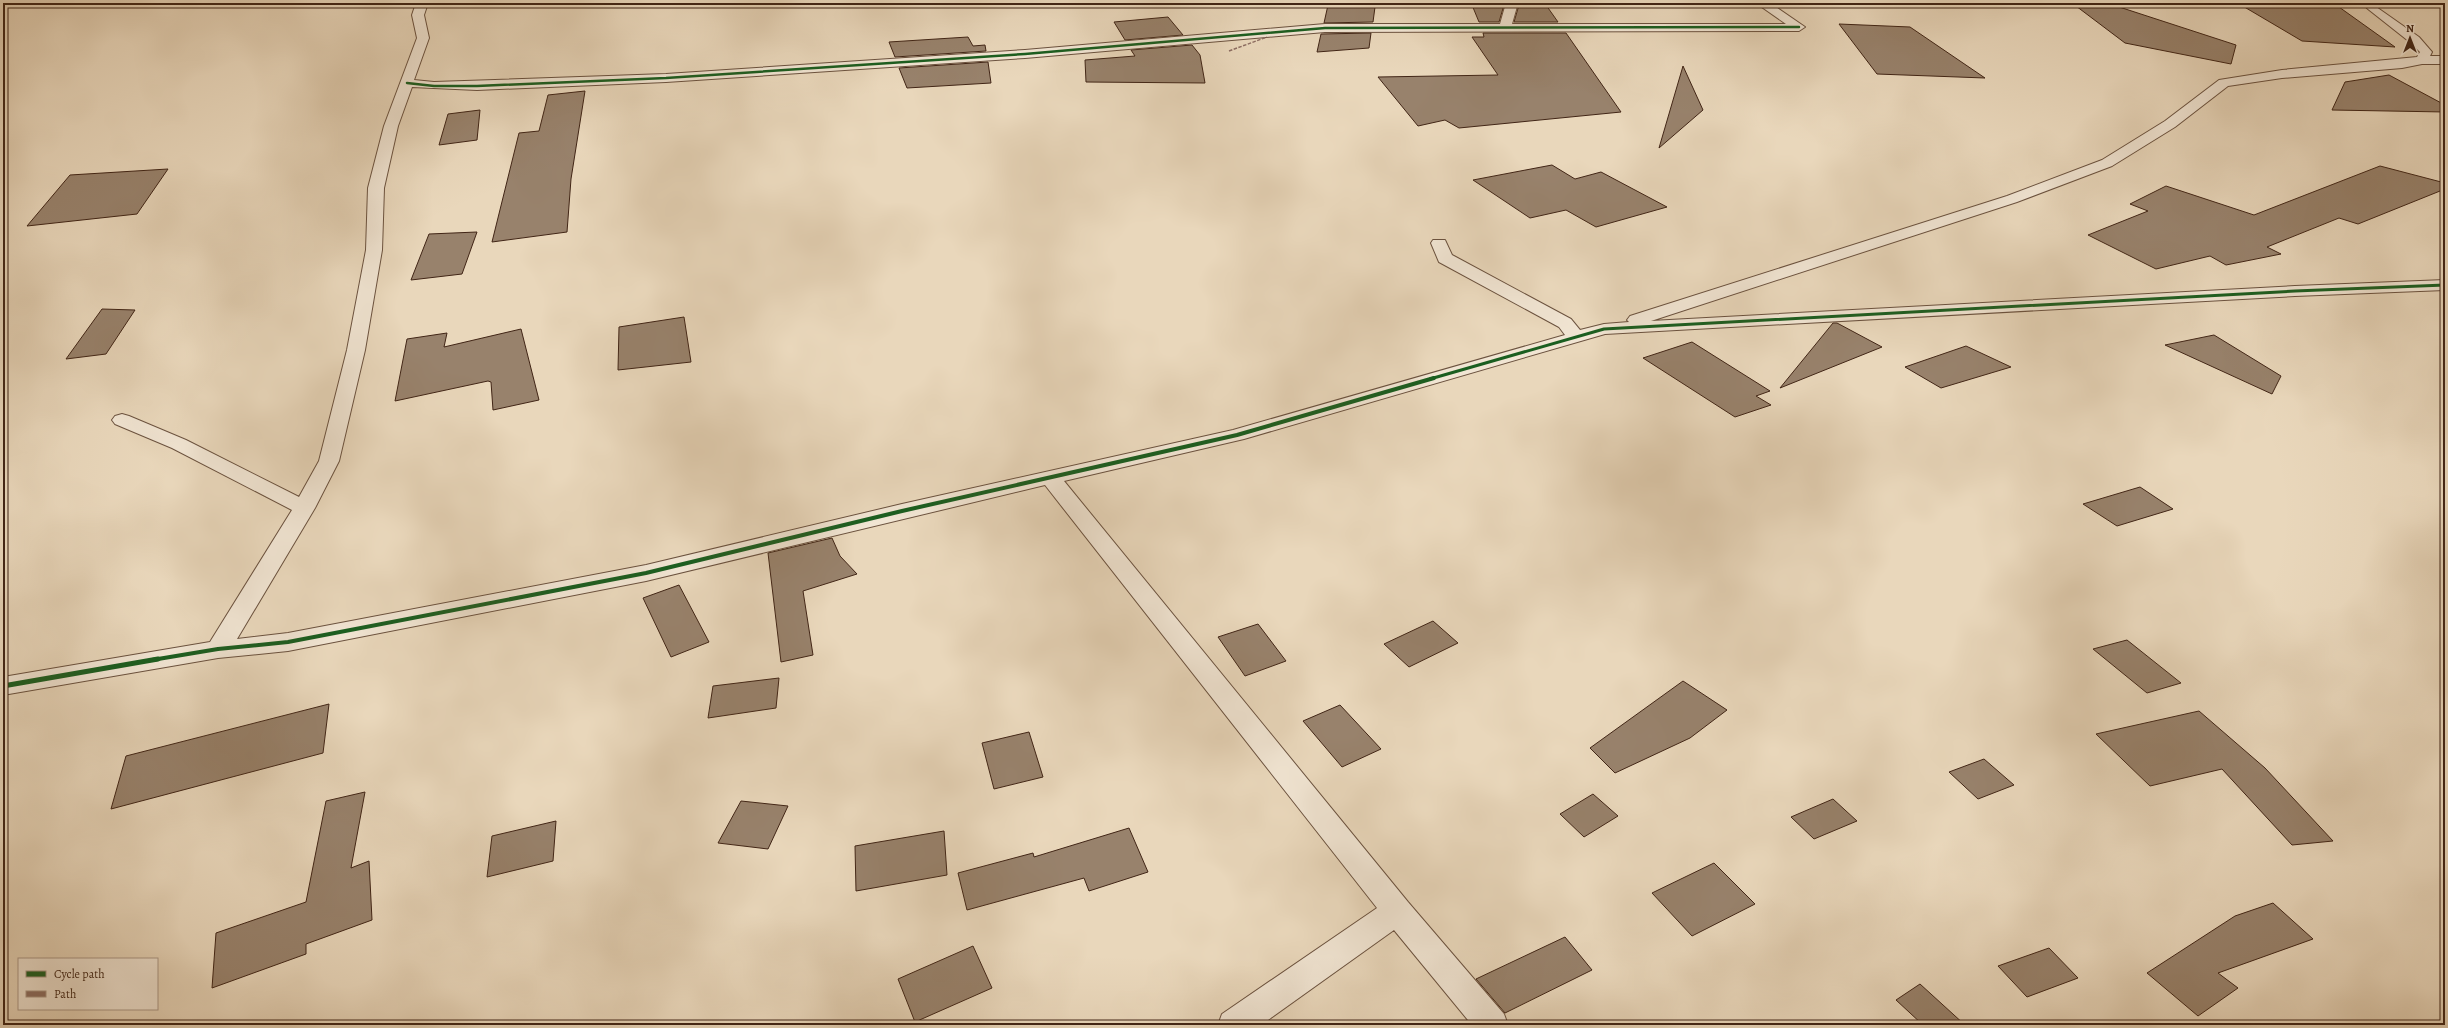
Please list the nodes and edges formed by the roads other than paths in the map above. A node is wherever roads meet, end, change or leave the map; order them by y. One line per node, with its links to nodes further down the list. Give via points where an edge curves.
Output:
1 (422, 3): 8 (street, via 418,15 423,38)
2 (1512, 3): 5 (street)
3 (1762, 3): 5 (street, via 1799,27)
4 (2372, 7): 6 (street, via 2415,40 2426,52)
5 (1505, 28): 8 (street, via 1325,28 1025,54 666,78 477,86)
6 (2422, 60): 7 (street); 11 (street, via 2282,74 2224,83 2170,124 2107,163 2012,199)
7 (2445, 60)
8 (407, 83): 15 (street, via 391,126 376,188 374,250 340,420 329,461)
9 (1439, 243): 12 (street, via 1444,258 1565,322)
10 (2445, 285): 11 (street)
11 (1604, 329): 12 (street)
12 (1576, 337): 14 (street, via 1236,435)
13 (122, 420): 15 (street, via 179,444)
14 (1050, 477): 16 (street, via 646,573 288,642); 18 (street)
15 (304, 508): 16 (street)
16 (218, 649): 17 (street)
17 (3, 686)
18 (1397, 911): 19 (street); 20 (street)
19 (1234, 1025)
20 (1492, 1025)

